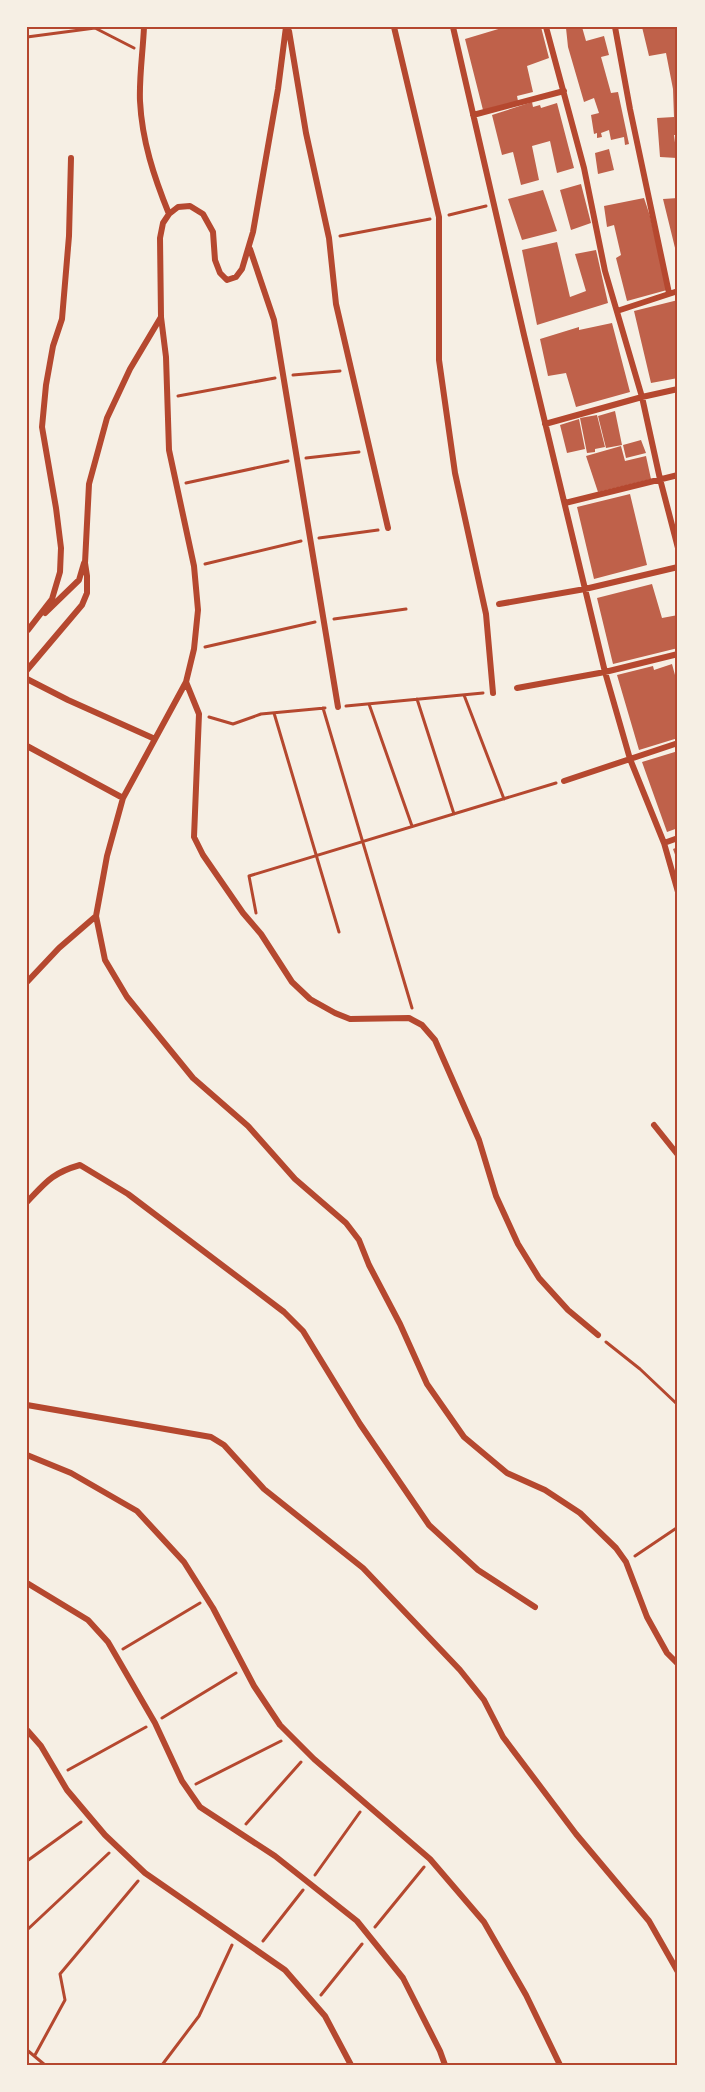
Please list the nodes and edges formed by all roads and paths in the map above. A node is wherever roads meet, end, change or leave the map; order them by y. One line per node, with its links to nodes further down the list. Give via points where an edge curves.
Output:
1 (95, 27): 8 (path); 9 (path)
2 (144, 27): 9 (street)
3 (287, 27): 16 (street); 17 (street)
4 (394, 27): 15 (street)
5 (453, 27): 11 (street)
6 (546, 27): 10 (street)
7 (615, 27): 19 (street)
8 (27, 37)
9 (143, 52): 14 (street, via 140,100 144,136)
10 (564, 91): 11 (street); 20 (street)
11 (473, 115): 13 (street)
12 (71, 158): 44 (street, via 62,319 53,346 42,427 61,548 60,572 52,598)
13 (494, 204): 15 (path); 27 (street)
14 (169, 214): 17 (street, via 178,207 190,206 203,214 213,232 215,260 227,280 242,269); 21 (street, via 159,238)
15 (439, 217): 16 (path); 52 (street, via 438,360 454,473 486,614)
16 (329, 238): 22 (street, via 336,304)
17 (249, 249): 23 (street, via 274,320)
18 (678, 291): 19 (street)
19 (669, 293): 20 (street)
20 (617, 311): 25 (street)
21 (161, 317): 26 (street); 37 (street, via 107,418 89,484)
22 (351, 370): 23 (path); 28 (street)
23 (283, 376): 26 (path); 29 (street)
24 (678, 389): 25 (street)
25 (642, 397): 27 (street); 31 (street)
26 (168, 398): 32 (street, via 169,450)
27 (545, 424): 33 (street)
28 (370, 450): 29 (path); 34 (street)
29 (297, 459): 32 (path); 35 (street)
30 (678, 475): 31 (street)
31 (660, 479): 33 (street); 36 (street)
32 (177, 485): 38 (street)
33 (565, 503): 40 (street)
34 (388, 528): 35 (path)
35 (310, 539): 38 (path); 43 (street)
36 (678, 548)
37 (85, 563): 44 (street, via 79,580); 47 (street, via 87,593 82,605)
38 (194, 567): 45 (street, via 198,610)
39 (678, 567): 40 (street)
40 (585, 589): 41 (street); 48 (street)
41 (499, 604)
42 (406, 609): 43 (path)
43 (324, 620): 45 (path); 56 (street)
44 (27, 630)
45 (194, 649): 50 (street)
46 (678, 654): 48 (street)
47 (27, 670)
48 (605, 672): 51 (street); 63 (street)
49 (27, 679): 60 (street)
50 (186, 682): 59 (street); 60 (street)
51 (517, 688)
52 (493, 693): 53 (path)
53 (464, 695): 54 (path); 66 (path)
54 (417, 699): 55 (path); 67 (path)
55 (369, 704): 56 (path); 68 (path)
56 (338, 707): 57 (path)
57 (323, 708): 58 (path); 70 (path)
58 (274, 713): 59 (path, via 233,724); 72 (path)
59 (198, 714): 76 (street, via 194,837 202,855)
60 (155, 739): 65 (street)
61 (678, 743): 63 (street)
62 (27, 746): 65 (street)
63 (630, 759): 64 (street); 71 (street)
64 (564, 781): 66 (path)
65 (123, 798): 74 (street)
66 (504, 799): 67 (path)
67 (454, 814): 68 (path)
68 (412, 826): 70 (path)
69 (678, 838): 71 (street)
70 (363, 841): 72 (path); 78 (path)
71 (664, 843): 73 (street)
72 (317, 855): 75 (path); 76 (path, via 249,876)
73 (678, 892)
74 (96, 916): 77 (street); 87 (street, via 105,960 127,998 193,1078 248,1126 295,1179 346,1223 359,1240 428,1384 465,1437 507,1473 545,1490 580,1513)
75 (339, 932)
76 (261, 934): 78 (street, via 292,982 334,1013 350,1018 409,1018)
77 (27, 982)
78 (417, 1022): 82 (street, via 435,1040 479,1140 496,1196 518,1244 539,1278)
79 (654, 1125): 80 (street)
80 (678, 1155)
81 (27, 1203): 90 (street, via 50,1177 80,1165 128,1194 284,1312 303,1331 429,1525 478,1570)
82 (598, 1335): 84 (path)
83 (27, 1405): 104 (street, via 212,1437 225,1445 264,1489 363,1568 460,1670 483,1700 502,1737 649,1921)
84 (678, 1405)
85 (27, 1455): 89 (street, via 71,1473 137,1511 184,1562)
86 (678, 1527): 87 (path)
87 (626, 1562): 92 (street, via 647,1617 667,1653)
88 (27, 1583): 91 (street, via 88,1620)
89 (207, 1599): 91 (path); 94 (street, via 254,1686)
90 (536, 1607)
91 (115, 1653): 96 (street)
92 (678, 1664)
93 (27, 1730): 97 (street)
94 (291, 1736): 95 (street); 96 (path)
95 (309, 1754): 98 (path); 111 (street, via 430,1858 483,1922 526,1995)
96 (188, 1788): 98 (street, via 200,1807)
97 (89, 1816): 99 (street); 100 (path)
98 (239, 1832): 110 (street, via 357,1921 403,1978)
99 (117, 1846): 101 (street); 102 (path)
100 (27, 1861)
101 (145, 1873): 103 (street); 106 (path, via 60,1974 65,2000)
102 (27, 1930)
103 (236, 1935): 108 (path, via 199,2016); 109 (street, via 285,1970 325,2016)
104 (678, 1972)
105 (27, 2050): 106 (path)
106 (35, 2055): 107 (path)
107 (45, 2065)
108 (162, 2065)
109 (351, 2065)
110 (445, 2065)
111 (560, 2065)

